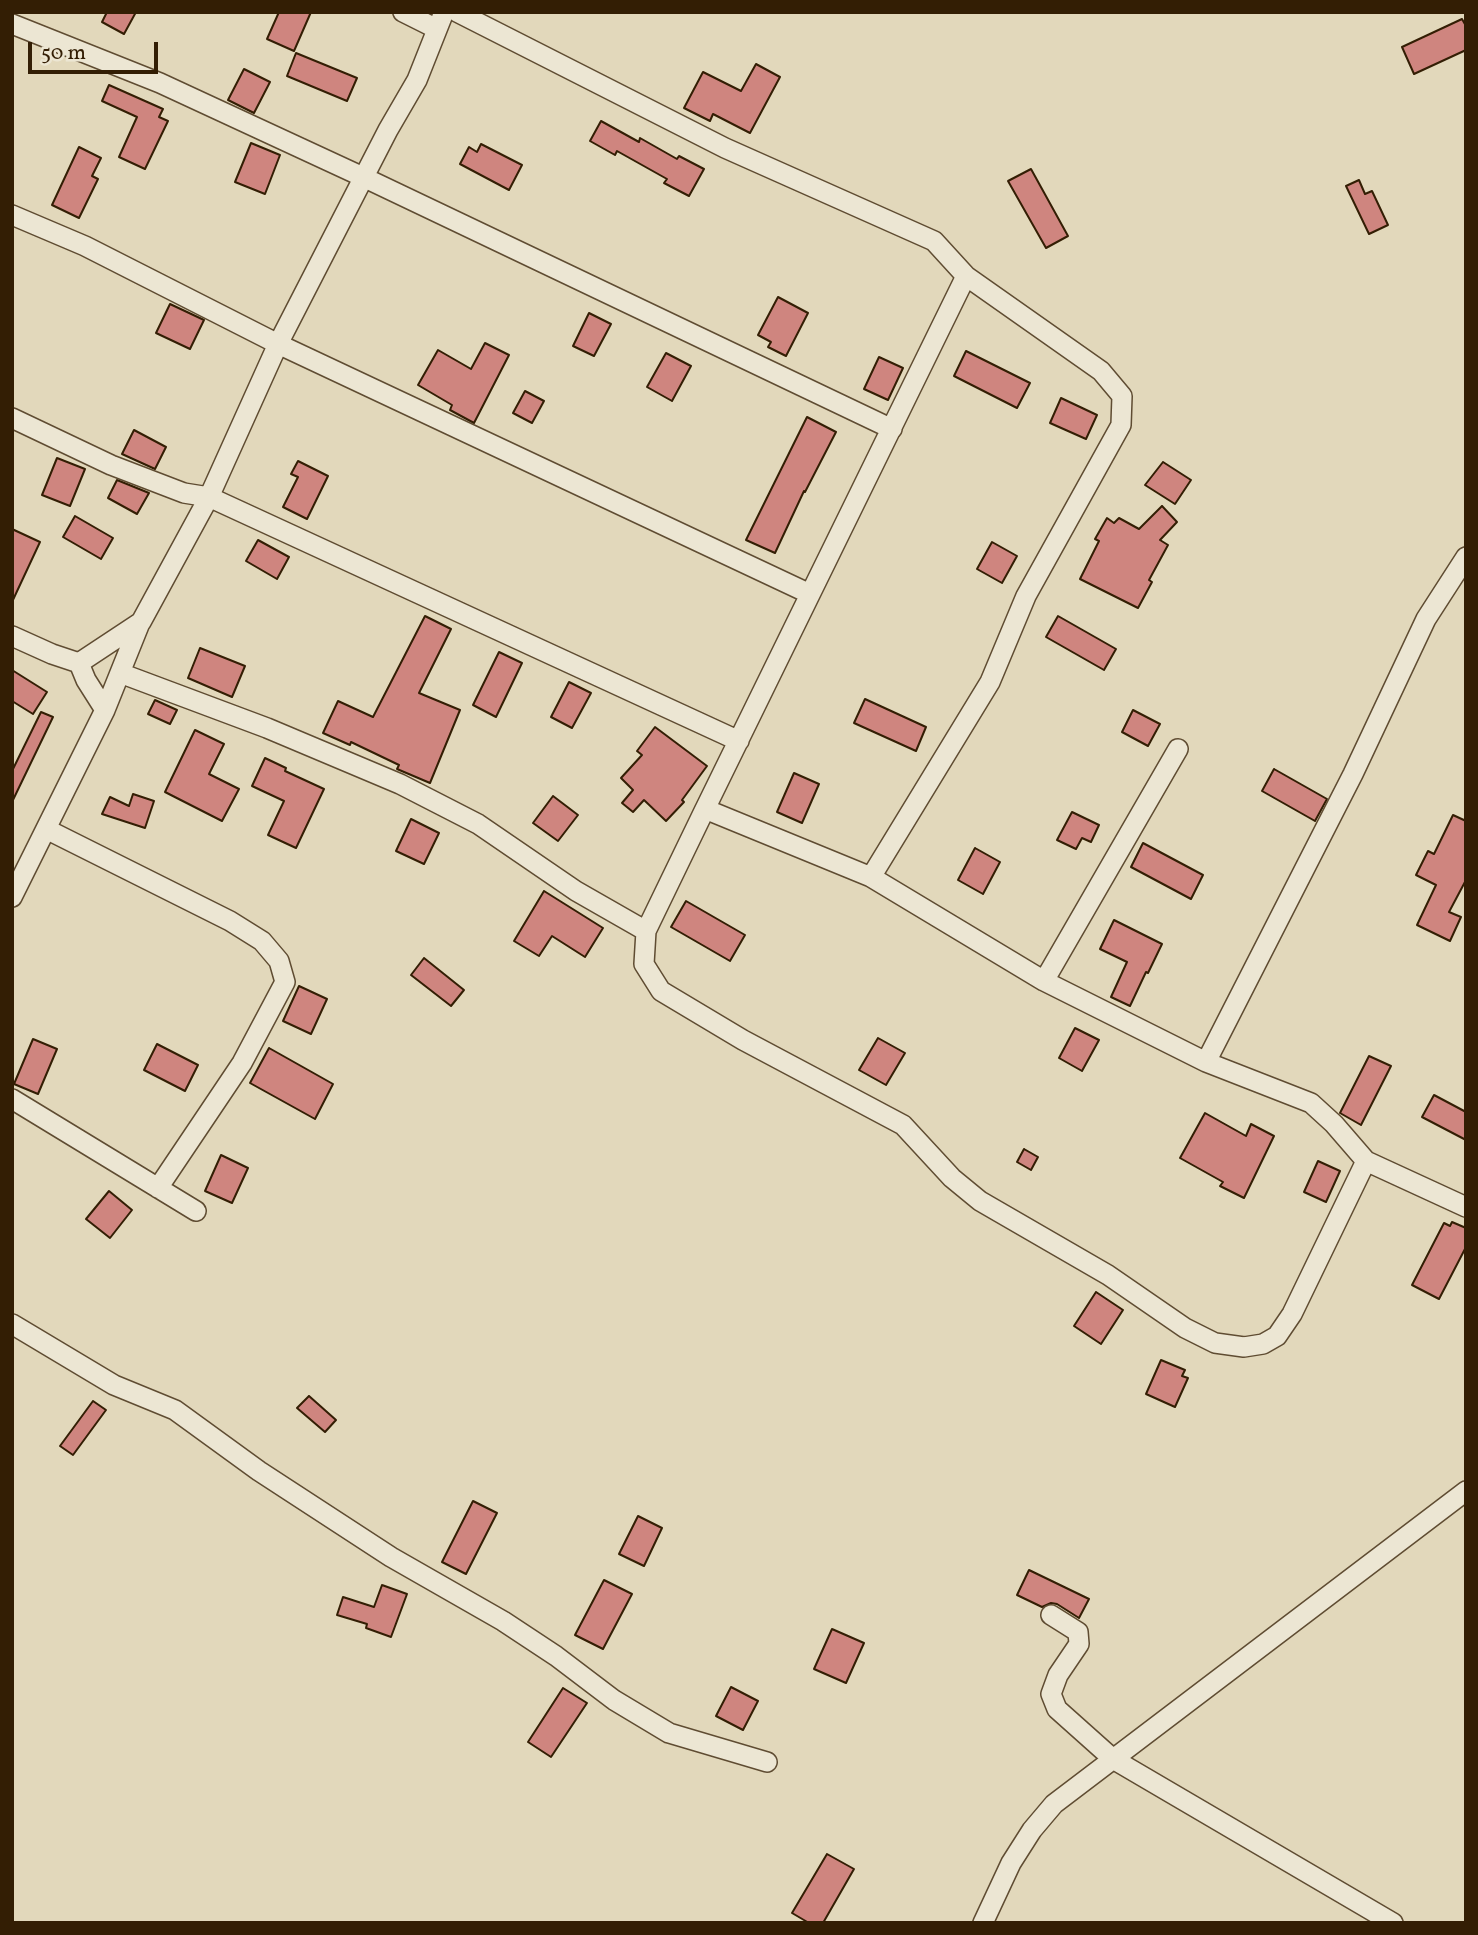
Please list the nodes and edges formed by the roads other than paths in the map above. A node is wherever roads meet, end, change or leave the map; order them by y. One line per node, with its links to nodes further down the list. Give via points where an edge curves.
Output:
1 (403, 12): 3 (street)
2 (457, 12): 9 (street, via 725,148 934,241)
3 (441, 20): 5 (street, via 416,80)
4 (12, 24): 5 (street, via 160,83)
5 (363, 177): 10 (street); 12 (street)
6 (12, 215): 10 (street, via 85,246)
7 (12, 221): 8 (street)
8 (47, 238)
9 (966, 276): 12 (street); 26 (street, via 1101,371 1122,396 1121,425 1026,596 990,682)
10 (278, 344): 13 (street); 15 (street)
11 (12, 418): 13 (street, via 111,465 184,493)
12 (891, 429): 15 (street)
13 (209, 497): 16 (street); 21 (street)
14 (1466, 557): 30 (street, via 1426,619 1353,774)
15 (810, 594): 21 (street)
16 (141, 622): 18 (street); 19 (street)
17 (12, 636): 18 (street)
18 (79, 663): 20 (street)
19 (120, 673): 20 (street); 28 (street, via 400,784 478,824 576,891)
20 (104, 710): 24 (street)
21 (739, 741): 23 (street)
22 (1178, 749): 29 (street)
23 (705, 809): 26 (street); 28 (street)
24 (46, 829): 25 (street); 33 (street, via 230,920 262,941 279,961 285,982 242,1063)
25 (20, 862): 27 (street)
26 (871, 877): 29 (street)
27 (12, 897)
28 (646, 931): 32 (street, via 644,964 661,991 903,1125 951,1178 980,1201 1215,1343 1244,1347 1277,1336)
29 (1044, 981): 30 (street)
30 (1206, 1062): 32 (street, via 1311,1103)
31 (12, 1099): 33 (street)
32 (1366, 1161): 34 (street)
33 (159, 1188): 35 (street)
34 (1466, 1207)
35 (196, 1211)
36 (12, 1324): 40 (street, via 114,1385 175,1410 270,1479 391,1557 503,1621 669,1733)
37 (1466, 1491): 39 (street)
38 (1051, 1615): 39 (street, via 1078,1632 1079,1644 1051,1694 1057,1709)
39 (1113, 1759): 41 (street, via 1054,1804 1032,1830); 42 (street)
40 (767, 1762)
41 (983, 1923)
42 (1393, 1923)

